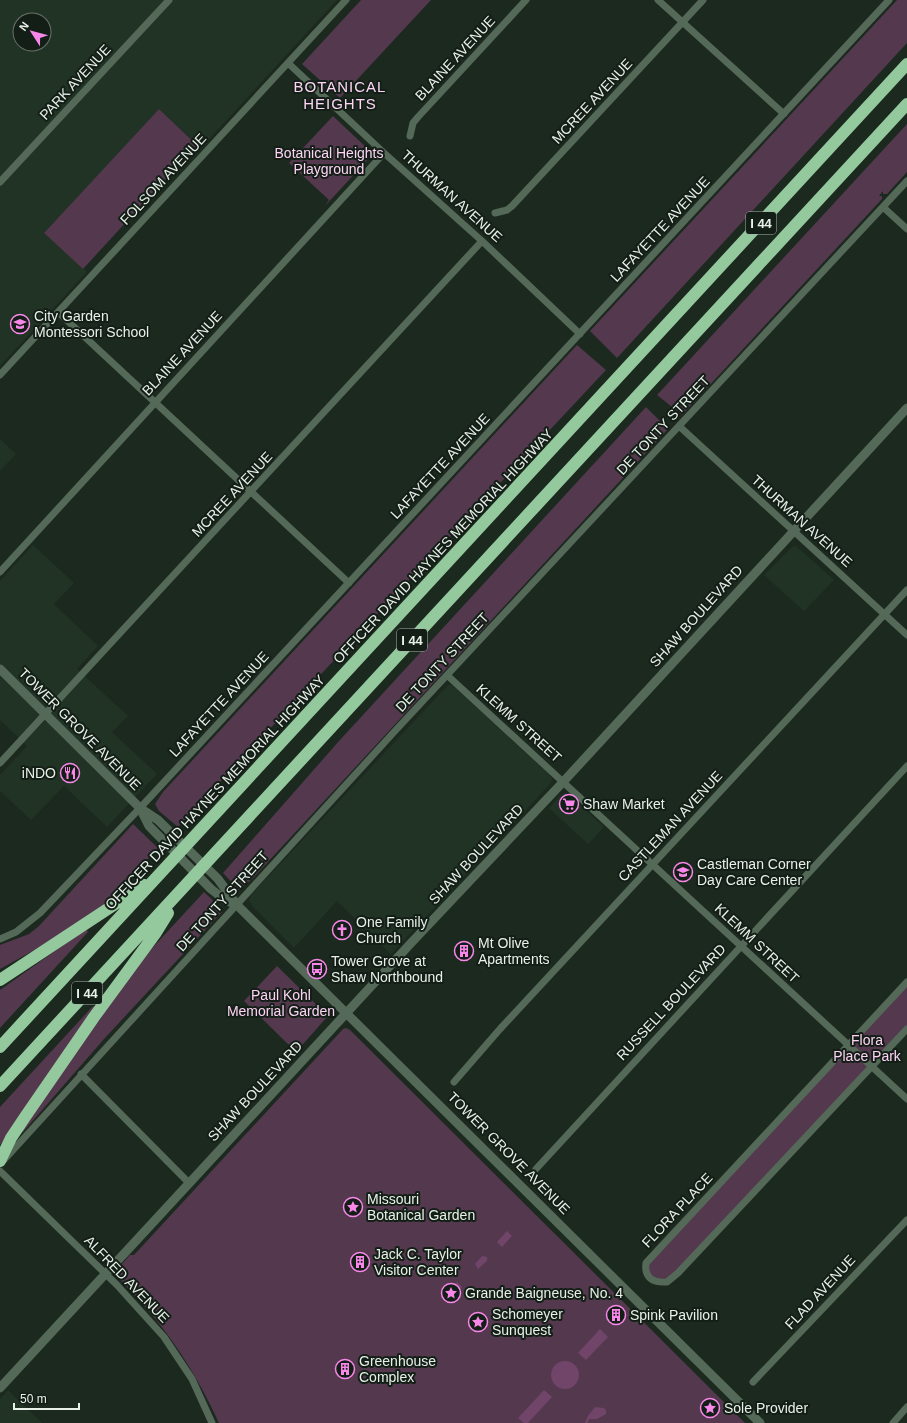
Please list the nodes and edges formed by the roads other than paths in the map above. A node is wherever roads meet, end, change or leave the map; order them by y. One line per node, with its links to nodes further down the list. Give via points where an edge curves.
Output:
1 (169, 0): 15 (street, PARK AVENUE)
2 (346, 0): 8 (street, FOLSOM AVENUE)
3 (526, 0): 12 (street, BLAINE AVENUE, via 418,117 413,123)
4 (658, 0): 7 (street)
5 (703, 0): 7 (street, MCREE AVENUE)
6 (889, 0): 11 (street, LAFAYETTE AVENUE)
7 (683, 22): 11 (street); 17 (street, MCREE AVENUE, via 512,206)
8 (288, 63): 13 (street, THURMAN AVENUE); 20 (street, FOLSOM AVENUE)
9 (907, 64): 41 (highway, OFFICER DAVID HAYNES MEMORIAL HIGHWAY / I 44)
10 (907, 104): 42 (highway, I 44)
11 (784, 114): 21 (street, LAFAYETTE AVENUE)
12 (410, 136)
13 (384, 153): 19 (street, THURMAN AVENUE); 23 (street, BLAINE AVENUE)
14 (907, 181): 16 (street, DE TONTY STREET)
15 (0, 182)
16 (883, 207): 18 (street); 25 (street, DE TONTY STREET)
17 (495, 213)
18 (907, 229)
19 (482, 241): 21 (street, THURMAN AVENUE); 26 (street, MCREE AVENUE)
20 (58, 312): 22 (street, FOLSOM AVENUE); 23 (street)
21 (580, 334): 29 (street, LAFAYETTE AVENUE)
22 (0, 376)
23 (155, 402): 26 (street); 28 (street, BLAINE AVENUE)
24 (907, 408): 27 (street, SHAW BOULEVARD)
25 (680, 426): 27 (street, THURMAN AVENUE); 34 (street, DE TONTY STREET)
26 (251, 492): 29 (street); 35 (street, MCREE AVENUE)
27 (794, 530): 31 (street, THURMAN AVENUE); 38 (street, SHAW BOULEVARD)
28 (0, 572)
29 (349, 583): 39 (street, LAFAYETTE AVENUE)
30 (907, 590): 31 (street, CASTLEMAN AVENUE)
31 (884, 614): 32 (street, THURMAN AVENUE); 40 (street, CASTLEMAN AVENUE)
32 (907, 635)
33 (0, 669): 35 (street, TOWER GROVE AVENUE)
34 (448, 676): 38 (street, KLEMM STREET); 43 (street, DE TONTY STREET)
35 (46, 714): 36 (street, MCREE AVENUE); 39 (street, TOWER GROVE AVENUE)
36 (0, 763)
37 (907, 766): 45 (street, RUSSELL BOULEVARD)
38 (564, 781): 40 (street, KLEMM STREET); 48 (street, SHAW BOULEVARD)
39 (140, 808): 43 (street, TOWER GROVE AVENUE, via 158,820 218,879); 44 (street, LAFAYETTE AVENUE, via 40,913 16,932)
40 (653, 865): 45 (street, KLEMM STREET); 54 (street, CASTLEMAN AVENUE)
41 (154, 880): 46 (highway); 51 (highway, OFFICER DAVID HAYNES MEMORIAL HIGHWAY / I 44)
42 (174, 899): 55 (highway, I 44); 57 (highway, via 156,934 103,1005 11,1138)
43 (237, 905): 48 (street, TOWER GROVE AVENUE); 53 (street, DE TONTY STREET)
44 (0, 939)
45 (741, 946): 50 (street, KLEMM STREET); 59 (street, RUSSELL BOULEVARD)
46 (0, 980)
47 (907, 982): 50 (street, FLORA PLACE)
48 (346, 1013): 61 (street, SHAW BOULEVARD); 68 (street, TOWER GROVE AVENUE)
49 (907, 1029): 52 (street, FLORA PLACE)
50 (848, 1045): 52 (street, KLEMM STREET); 52 (street, FLORA PLACE, via 646,1263 645,1270 652,1281 667,1282 678,1273)
51 (0, 1047)
52 (872, 1067): 56 (street, KLEMM STREET)
53 (81, 1074): 58 (street, DE TONTY STREET); 61 (street)
54 (454, 1082)
55 (0, 1086)
56 (907, 1099)
57 (0, 1161)
58 (0, 1165)
59 (536, 1169)
60 (0, 1171): 63 (street, ALFRED AVENUE)
61 (189, 1184): 63 (street, SHAW BOULEVARD)
62 (907, 1220): 64 (street, FLAD AVENUE)
63 (106, 1274): 65 (street, SHAW BOULEVARD); 67 (street, ALFRED AVENUE, via 175,1351 192,1379)
64 (753, 1382)
65 (0, 1388)
66 (907, 1407): 69 (street)
67 (212, 1423)
68 (760, 1423)
69 (893, 1423)

